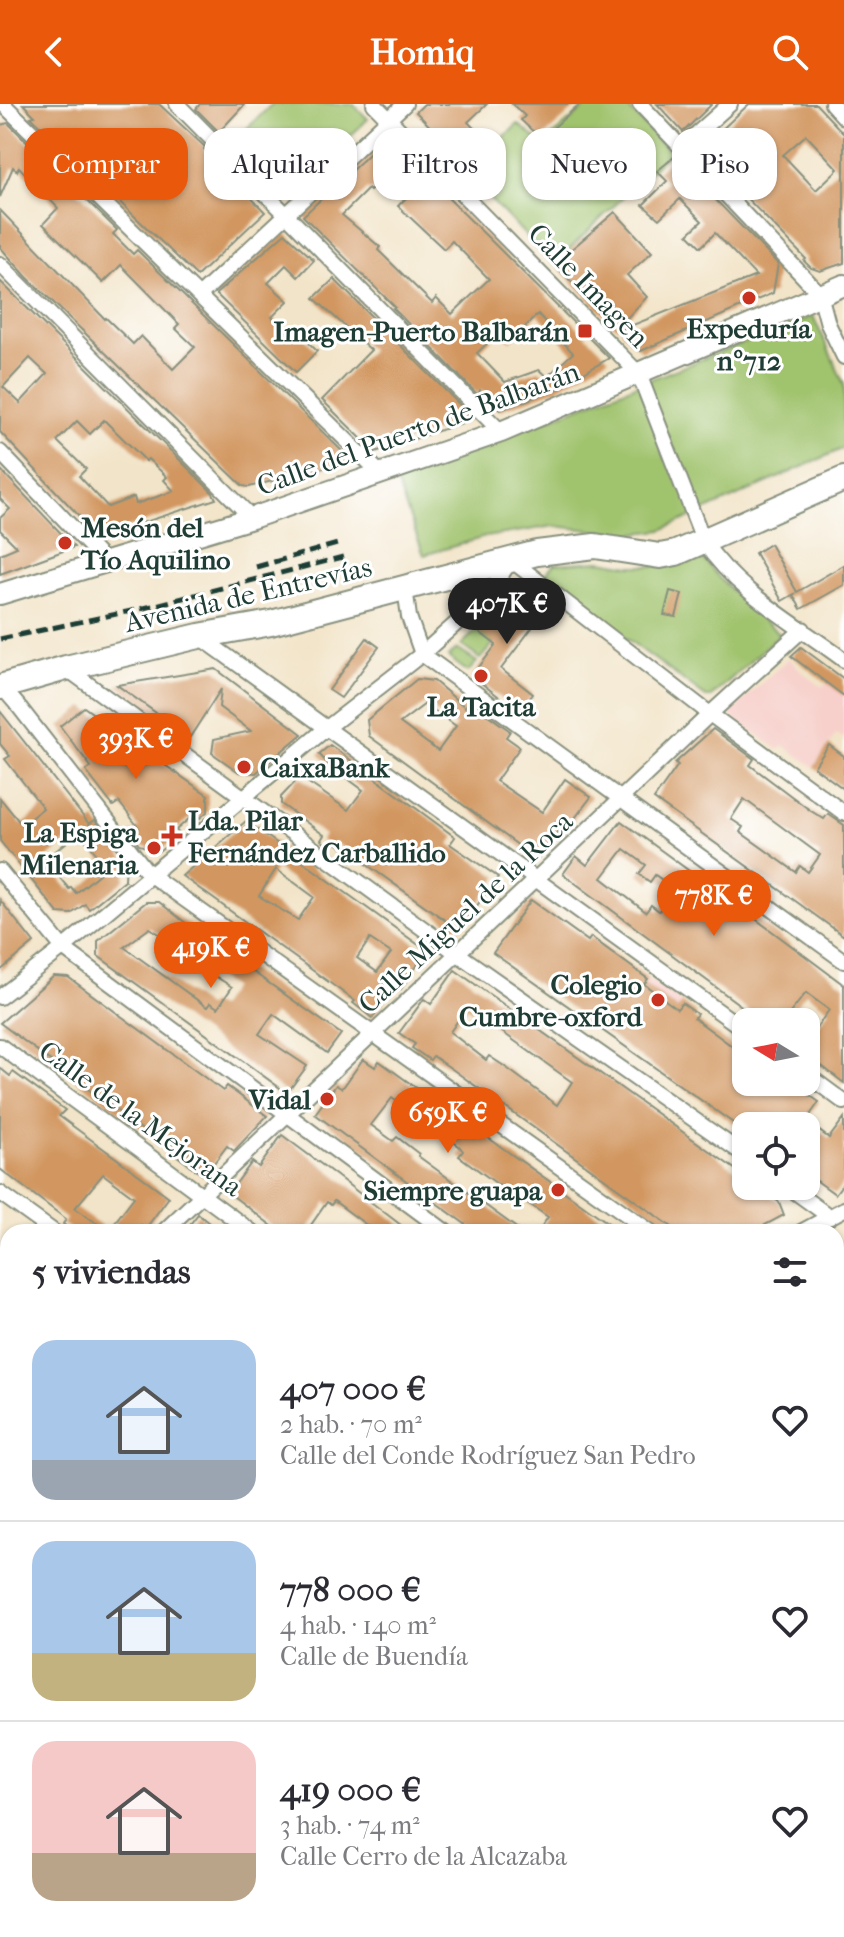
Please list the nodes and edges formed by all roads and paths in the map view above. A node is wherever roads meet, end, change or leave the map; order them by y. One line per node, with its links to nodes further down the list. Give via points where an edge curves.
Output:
1 (3, 104): 17 (street)
2 (177, 104): 13 (street)
3 (374, 104): 9 (street, Calle Imagen)
4 (405, 104): 9 (street)
5 (640, 104): 11 (street)
6 (730, 104): 10 (street)
7 (832, 104): 8 (street)
8 (844, 117)
9 (389, 118): 13 (street); 19 (street, Calle Imagen)
10 (703, 128)
11 (672, 137)
12 (732, 200): 16 (street)
13 (288, 214): 17 (street); 20 (street)
14 (0, 264): 24 (street)
15 (844, 285): 16 (street, Calle del Puerto de Balbarán)
16 (820, 294): 18 (street); 19 (street, Calle del Puerto de Balbarán)
17 (200, 295): 22 (street)
18 (844, 357)
19 (639, 374): 20 (street, Calle del Puerto de Balbarán); 25 (street, Calle Imagen)
20 (501, 432): 22 (street, Calle del Puerto de Balbarán)
21 (0, 452): 27 (street)
22 (382, 475): 24 (street, Calle del Puerto de Balbarán)
23 (844, 479): 25 (main road)
24 (252, 518): 27 (street, Calle del Puerto de Balbarán)
25 (704, 542): 26 (main road, Avenida de Entrevías, via 660,556 595,546); 30 (street, Calle Imagen, via 730,575)
26 (511, 560): 28 (main road, Avenida de Entrevías); 32 (street, via 487,596); 36 (street)
27 (107, 564): 29 (street, Calle del Puerto de Balbarán)
28 (405, 588): 31 (main road, Avenida de Entrevías); 32 (street)
29 (0, 594)
30 (803, 629): 33 (street, Calle Imagen); 36 (street, Calle Miguel de la Roca)
31 (199, 636): 34 (main road, Avenida de Entrevías); 37 (street)
32 (422, 654): 37 (street); 39 (street)
33 (844, 660)
34 (66, 668): 35 (main road, Avenida de Entrevías); 38 (street)
35 (1, 687): 42 (street)
36 (710, 714): 39 (street, Calle Miguel de la Roca); 40 (street)
37 (328, 727): 38 (street); 43 (street)
38 (245, 797): 42 (street); 45 (street)
39 (621, 800): 43 (street, Calle Miguel de la Roca); 46 (street)
40 (844, 813)
41 (0, 871): 44 (street)
42 (149, 874): 44 (street); 49 (street)
43 (536, 881): 45 (street, Calle Miguel de la Roca); 48 (street)
44 (63, 948): 47 (street); 53 (street)
45 (458, 954): 49 (street, Calle Miguel de la Roca); 54 (street)
46 (844, 961)
47 (0, 997)
48 (732, 1021)
49 (374, 1034): 53 (street, Calle Miguel de la Roca); 64 (street)
50 (0, 1046): 56 (street, Calle de la Mejorana)
51 (820, 1084): 52 (street)
52 (844, 1102)
53 (288, 1114): 56 (street, Calle Miguel de la Roca); 63 (street)
54 (732, 1146)
55 (0, 1193): 60 (street)
56 (203, 1195): 61 (street, Calle Miguel de la Roca); 62 (street, Calle de la Mejorana)
57 (806, 1200): 59 (street)
58 (844, 1209): 59 (street)
59 (830, 1217): 65 (street)
60 (43, 1224)
61 (172, 1224)
62 (241, 1224)
63 (435, 1224)
64 (640, 1224)
65 (816, 1224)

